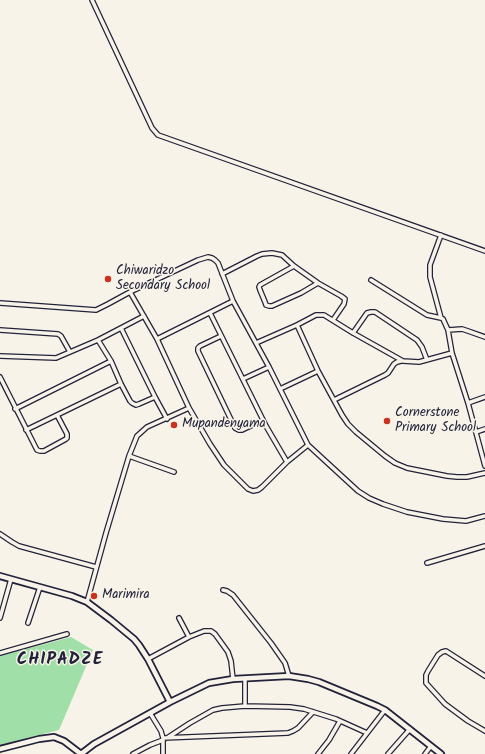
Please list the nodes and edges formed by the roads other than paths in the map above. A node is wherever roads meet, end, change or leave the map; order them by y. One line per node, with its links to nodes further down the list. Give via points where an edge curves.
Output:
1 (92, 0): 2 (street, via 152,128 158,135)
2 (441, 235): 3 (street); 13 (street, via 430,265 430,277)
3 (485, 251)
4 (294, 266): 5 (street, via 282,255 267,253); 7 (street); 7 (street, via 260,285 266,305 272,306)
5 (222, 274): 8 (street, via 216,260 204,258); 9 (street)
6 (371, 280): 13 (street, via 427,315)
7 (318, 283): 14 (street, via 345,299)
8 (130, 292): 10 (street, via 96,310); 12 (street)
9 (234, 301): 11 (street); 24 (street)
10 (0, 303)
11 (210, 313): 20 (street); 22 (street)
12 (144, 316): 16 (street); 22 (street)
13 (441, 318): 18 (street)
14 (333, 320): 15 (street, via 321,314); 19 (street)
15 (297, 326): 24 (street); 32 (street)
16 (121, 328): 23 (street); 37 (street)
17 (0, 330): 25 (street, via 58,334 62,336)
18 (448, 330): 21 (street, via 462,329); 26 (street)
19 (352, 333): 28 (street, via 367,314 375,312 420,343); 29 (street)
20 (221, 336): 34 (street); 45 (street, via 200,346 198,351 235,428 242,430)
21 (485, 337)
22 (157, 339): 41 (street)
23 (98, 340): 25 (street); 30 (street)
24 (256, 343): 31 (street)
25 (70, 352): 27 (street, via 56,358)
26 (452, 353): 28 (street); 40 (street)
27 (0, 356)
28 (427, 360): 29 (street, via 414,363)
29 (403, 361): 39 (street, via 394,364 385,375)
30 (111, 362): 35 (street); 42 (street)
31 (269, 367): 34 (street); 36 (street)
32 (318, 371): 36 (street); 39 (street)
33 (0, 377): 42 (street)
34 (243, 379): 45 (street)
35 (121, 384): 37 (street, via 132,403 139,404); 43 (street)
36 (280, 389): 49 (street)
37 (155, 397): 44 (street)
38 (485, 397): 40 (street)
39 (334, 400): 54 (street, via 356,432 395,463 407,468 456,477)
40 (468, 403): 48 (street)
41 (189, 408): 44 (street); 51 (street, via 217,456 248,489 258,490)
42 (15, 409): 47 (street)
43 (57, 415): 47 (street); 47 (street, via 67,438 44,451 37,450)
44 (167, 419): 50 (street, via 141,432)
45 (263, 420): 51 (street)
46 (485, 429): 48 (street)
47 (26, 430)
48 (476, 432): 52 (street)
49 (308, 445): 51 (street); 55 (street, via 369,498 407,512 444,519 466,521)
50 (129, 456): 53 (street); 59 (street)
51 (287, 462)
52 (485, 466)
53 (174, 472)
54 (485, 473)
55 (485, 516)
56 (0, 534): 59 (street, via 19,546)
57 (485, 546): 58 (street)
58 (427, 563)
59 (96, 568): 64 (street)
60 (0, 576): 61 (street)
61 (11, 579): 62 (street); 65 (street)
62 (40, 587): 64 (street); 67 (street)
63 (223, 590): 72 (street, via 233,595 271,643 285,663)
64 (87, 602): 71 (street, via 134,640)
65 (0, 618)
66 (179, 618): 69 (street)
67 (28, 623)
68 (67, 634): 70 (street)
69 (189, 637): 71 (street); 75 (street, via 204,631 215,634 230,657)
70 (0, 653)
71 (148, 659): 76 (street)
72 (290, 676): 74 (street); 78 (street, via 319,682)
73 (485, 676): 83 (street, via 446,651 438,655 426,675 426,683 445,704)
74 (245, 679): 75 (street); 77 (street)
75 (233, 680): 76 (street, via 209,683)
76 (170, 702): 80 (street)
77 (245, 706): 79 (street, via 290,707); 85 (street, via 213,710)
78 (385, 710): 82 (street); 84 (street)
79 (313, 712): 81 (street); 85 (street, via 298,728 288,733)
80 (150, 713): 85 (street); 89 (street)
81 (340, 721): 84 (street); 91 (street)
82 (410, 729): 86 (street); 93 (street)
83 (485, 731)
84 (367, 733): 92 (street)
85 (164, 739): 88 (street); 90 (street)
86 (431, 746): 94 (street); 95 (street)
87 (0, 749): 89 (street, via 54,737 64,740)
88 (135, 753)
89 (81, 754)
90 (163, 754)
91 (318, 754)
92 (351, 754)
93 (388, 754)
94 (425, 754)
95 (441, 754)

